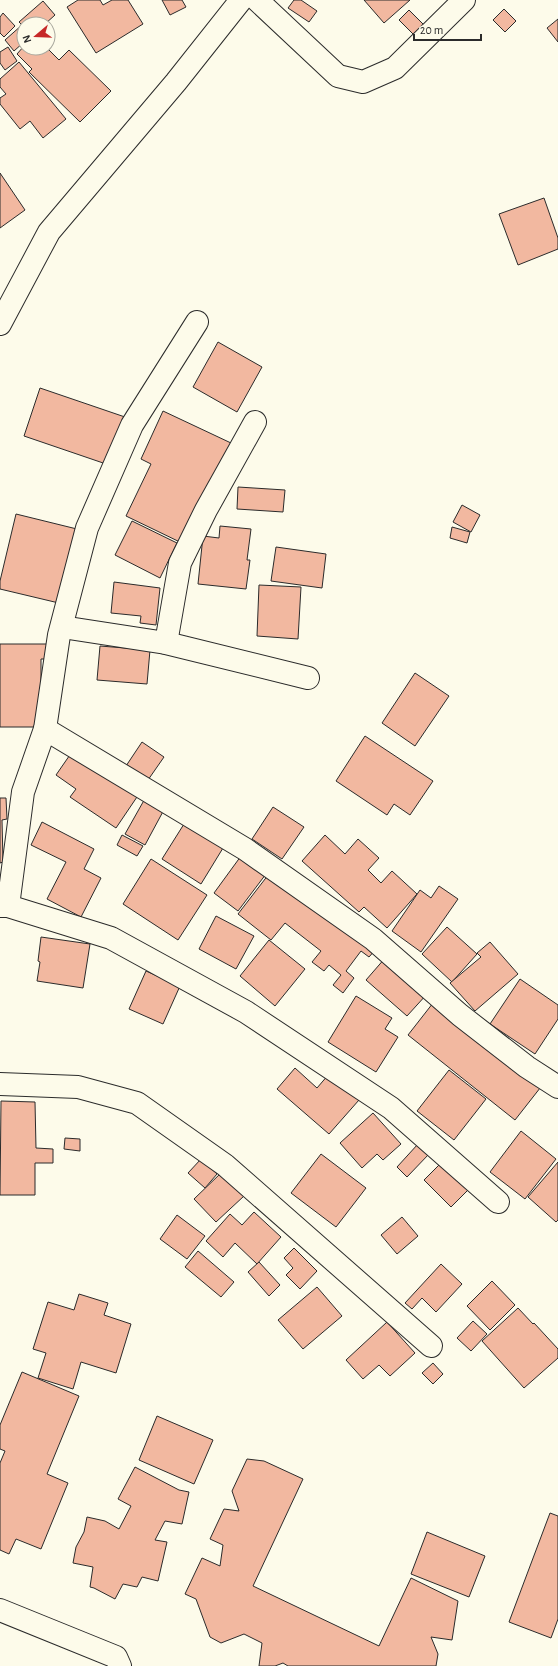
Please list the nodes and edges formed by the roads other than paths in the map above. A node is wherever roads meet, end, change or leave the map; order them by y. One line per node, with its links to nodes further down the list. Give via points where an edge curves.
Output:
1 (241, 0): 5 (main road, via 176,82 48,232)
2 (257, 0): 3 (main road, via 338,76 363,82 395,68)
3 (464, 0)
4 (197, 322): 7 (main road, via 132,425 87,528)
5 (0, 324)
6 (255, 422): 8 (main road, via 180,563)
7 (62, 627): 8 (main road); 10 (main road)
8 (166, 643): 9 (main road)
9 (308, 678)
10 (45, 729): 11 (main road, via 23,792); 13 (main road, via 245,849 373,939 460,1015 527,1067)
11 (4, 906): 14 (main road, via 111,938 246,1012 391,1108)
12 (0, 1084): 15 (main road, via 78,1086 137,1103 225,1165)
13 (558, 1087)
14 (498, 1202)
15 (431, 1346)
16 (0, 1610): 17 (main road, via 116,1657)
17 (120, 1666)

